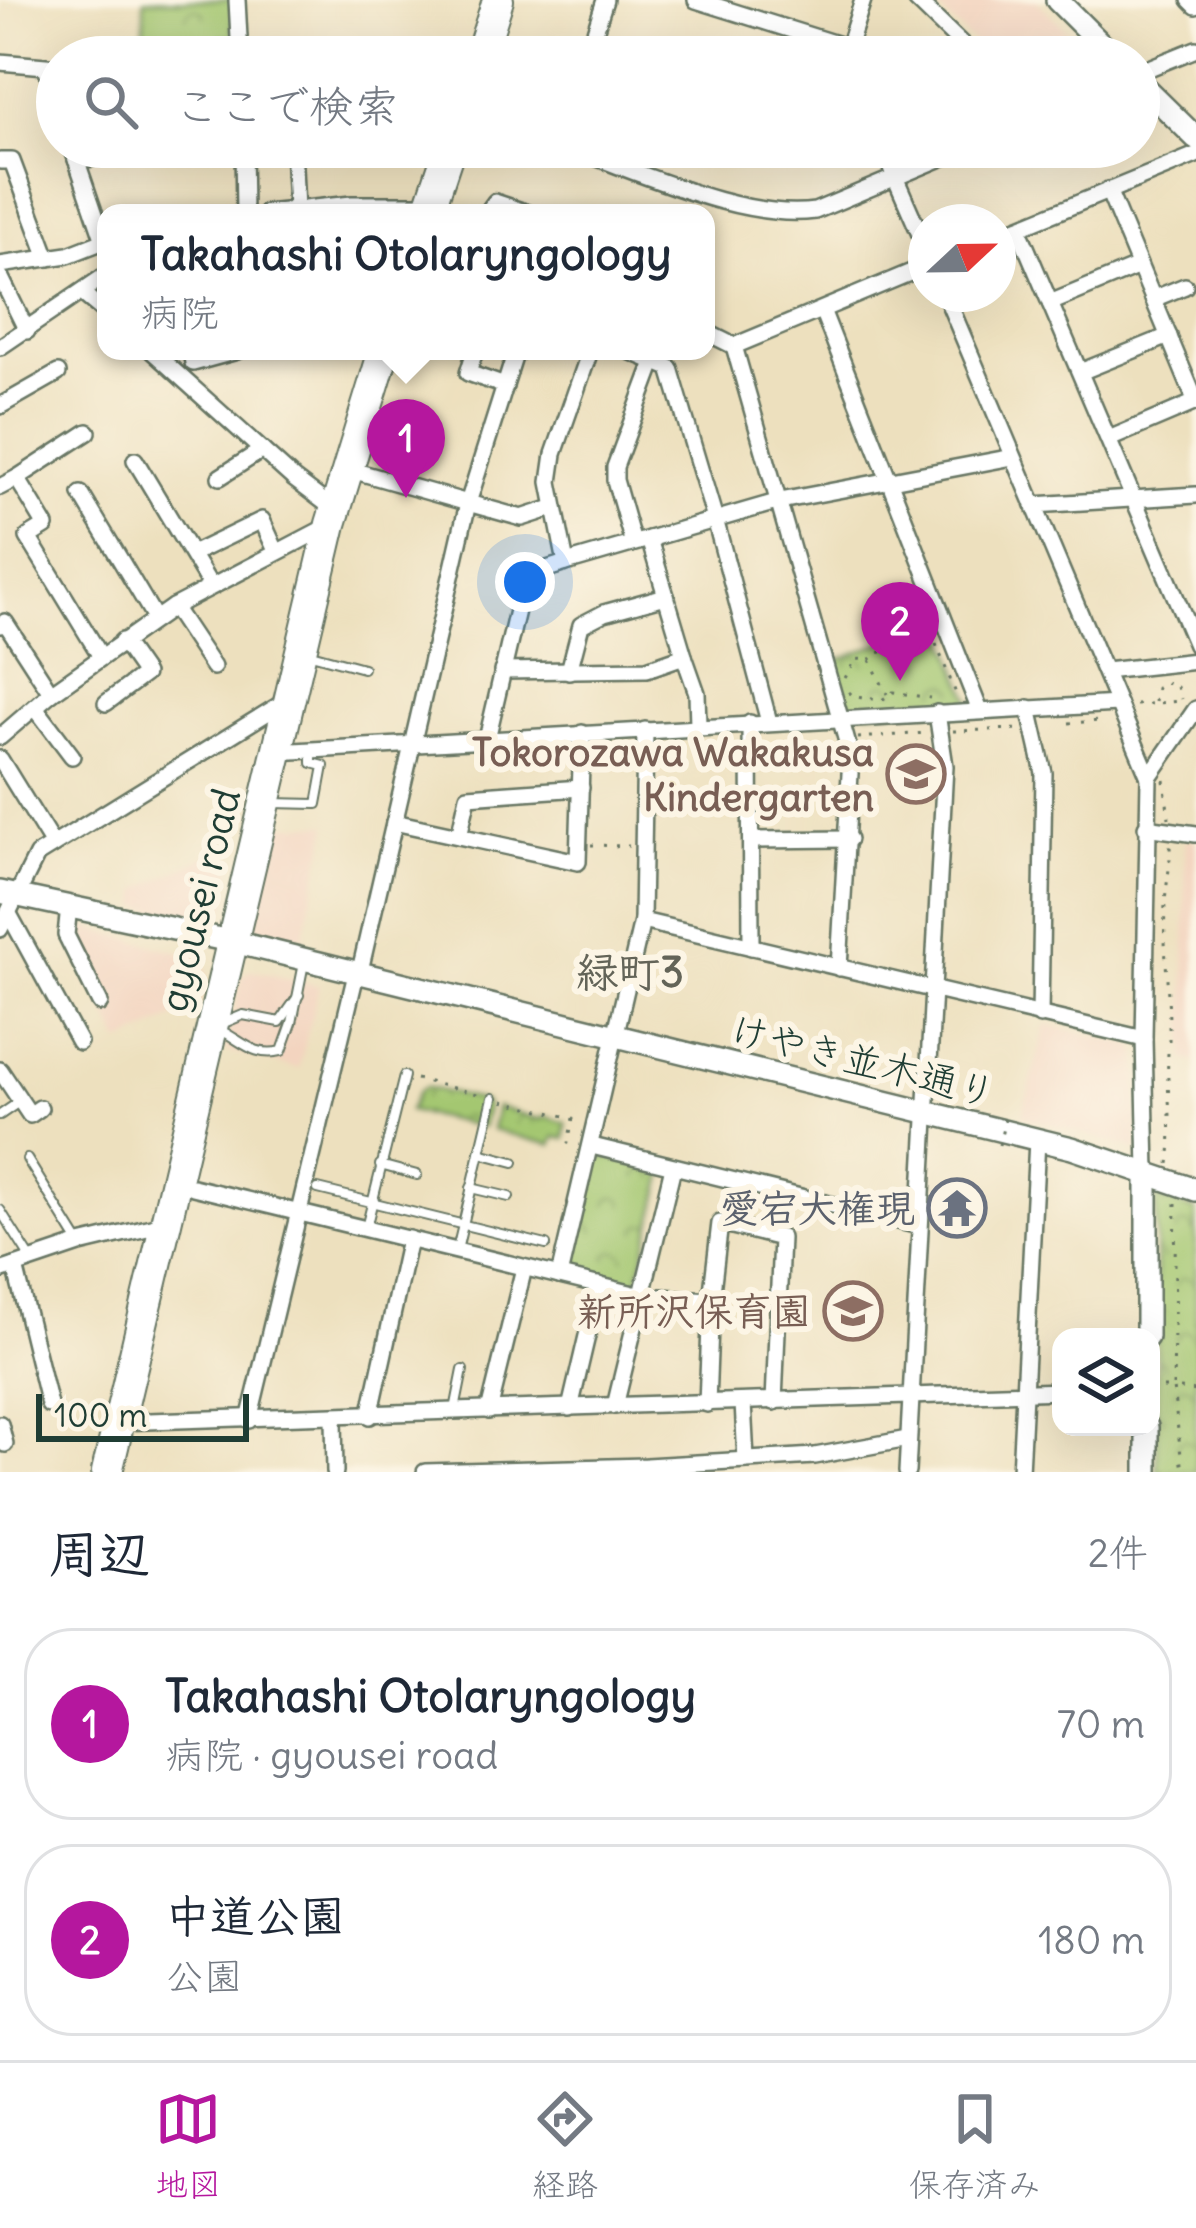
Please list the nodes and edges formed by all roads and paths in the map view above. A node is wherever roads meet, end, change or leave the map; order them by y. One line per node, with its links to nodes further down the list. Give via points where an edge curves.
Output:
1 (237, 0): 8 (street)
2 (498, 0): 9 (highway)
3 (605, 0): 10 (street)
4 (696, 0): 11 (street)
5 (863, 0): 12 (street)
6 (916, 0): 13 (street)
7 (1057, 0): 14 (street)
8 (239, 36)
9 (487, 36)
10 (594, 36)
11 (800, 36)
12 (851, 36)
13 (953, 36)
14 (1093, 36)
15 (1196, 49): 17 (street)
16 (0, 62): 18 (street)
17 (1160, 64)
18 (36, 65)
19 (1160, 103): 20 (street)
20 (1196, 138)
21 (1196, 155): 31 (street)
22 (0, 161): 39 (street, via 12,160)
23 (79, 168): 36 (street)
24 (243, 168): 32 (street)
25 (294, 168): 33 (street)
26 (444, 168): 34 (highway)
27 (629, 168): 30 (street, via 774,213 815,211)
28 (891, 168): 30 (street)
29 (921, 168): 30 (street)
30 (896, 179): 35 (street)
31 (1108, 190): 37 (street); 41 (street)
32 (244, 204)
33 (296, 204)
34 (432, 204)
35 (908, 207)
36 (97, 220)
37 (1018, 228): 48 (street)
38 (97, 244): 39 (street)
39 (48, 258): 40 (street)
40 (0, 265)
41 (1139, 266): 47 (street); 48 (street)
42 (908, 274): 50 (street)
43 (0, 276): 52 (street)
44 (97, 282): 46 (street)
45 (1185, 286): 47 (street)
46 (82, 293): 49 (street); 52 (street)
47 (1153, 299): 54 (street)
48 (1050, 303): 66 (street)
49 (97, 306)
50 (822, 310): 56 (street); 79 (street)
51 (953, 312): 74 (street)
52 (27, 331): 55 (street)
53 (715, 336): 56 (street)
54 (1168, 336): 66 (street); 69 (street)
55 (0, 346)
56 (734, 346): 84 (street)
57 (163, 360): 65 (street)
58 (189, 360): 65 (street)
59 (381, 360): 76 (highway, gyousei road)
60 (472, 360): 68 (street, via 468,373)
61 (513, 360): 68 (street)
62 (587, 360): 87 (street, via 554,454)
63 (649, 360): 64 (street)
64 (654, 362): 89 (street, via 670,368); 90 (street, via 614,480)
65 (176, 371): 73 (street)
66 (1080, 372): 72 (street)
67 (58, 373): 70 (street)
68 (505, 386): 85 (street)
69 (1196, 402): 72 (street)
70 (0, 406)
71 (88, 432): 78 (street)
72 (1109, 439): 83 (street)
73 (262, 449): 77 (street); 88 (street)
74 (1013, 457): 79 (street); 86 (street)
75 (135, 460): 92 (street)
76 (348, 469): 85 (street); 88 (highway, gyousei road)
77 (220, 477)
78 (17, 478): 80 (street); 102 (street, via 46,526 28,537)
79 (890, 479): 84 (street); 120 (street)
80 (0, 487)
81 (81, 494): 97 (street)
82 (1196, 495): 83 (street)
83 (1134, 499): 86 (street); 100 (street)
84 (780, 501): 89 (street); 122 (street)
85 (467, 503): 87 (street, via 522,518); 137 (street)
86 (1034, 505): 110 (street)
87 (554, 508): 93 (street)
88 (333, 517): 91 (street); 101 (highway, gyousei road)
89 (716, 519): 90 (street); 123 (street)
90 (641, 541): 93 (street); 95 (street)
91 (276, 551): 92 (street, via 262,520); 94 (street)
92 (192, 554): 94 (street)
93 (566, 562): 108 (street, via 525,576)
94 (210, 585): 96 (street)
95 (666, 596): 103 (street); 109 (street, via 581,625)
96 (173, 607): 97 (street); 106 (street)
97 (155, 618): 99 (street)
98 (2, 620): 111 (street)
99 (122, 641): 102 (street); 114 (street, via 145,674)
100 (1196, 645)
101 (301, 651): 107 (lane); 113 (highway, gyousei road)
102 (100, 655): 111 (street)
103 (684, 656): 109 (street, via 647,669); 126 (street)
104 (870, 660): 112 (path); 112 (path, via 856,658 843,686 854,697); 112 (path, via 935,641 958,700)
105 (1196, 662): 110 (street)
106 (213, 667)
107 (363, 668)
108 (502, 671): 109 (street); 135 (street)
109 (569, 671)
110 (1105, 671): 119 (street)
111 (51, 693): 117 (street)
112 (888, 695)
113 (289, 699): 139 (highway, gyousei road); 154 (street)
114 (106, 703)
115 (1155, 703): 116 (path); 116 (path, via 1157,688 1167,683); 119 (path)
116 (1190, 703): 132 (street)
117 (35, 707): 133 (street); 140 (street)
118 (1029, 708): 119 (street); 120 (street); 168 (street, via 1044,772)
119 (1120, 708): 124 (path, via 1082,725); 134 (street)
120 (980, 711): 121 (street)
121 (937, 713): 122 (street); 165 (street, via 945,766)
122 (843, 718): 123 (street); 136 (street)
123 (769, 722): 125 (street)
124 (1065, 722)
125 (750, 723): 126 (street); 153 (street)
126 (698, 725): 128 (street)
127 (1029, 727): 130 (path)
128 (646, 730): 131 (street); 156 (street)
129 (934, 732): 136 (path)
130 (947, 732)
131 (582, 734): 135 (street); 144 (street)
132 (1175, 736): 134 (street, via 1161,743); 142 (street)
133 (0, 737)
134 (1135, 737): 142 (street)
135 (487, 739): 137 (street)
136 (848, 740): 152 (street)
137 (412, 744): 138 (street); 146 (street)
138 (312, 750): 139 (street); 145 (lane, via 312,764 324,766 317,804)
139 (276, 752): 145 (highway, gyousei road)
140 (72, 756)
141 (0, 759): 143 (street)
142 (1156, 775): 147 (path); 148 (street)
143 (7, 781): 154 (street)
144 (580, 788): 150 (street, via 467,796); 155 (street)
145 (264, 802): 160 (highway, gyousei road)
146 (394, 822): 150 (street); 164 (street)
147 (1169, 822)
148 (1146, 826): 149 (street); 171 (street)
149 (1196, 834)
150 (459, 836): 155 (street, via 578,862)
151 (1170, 836): 172 (path)
152 (849, 839): 153 (street); 163 (street)
153 (752, 840): 161 (street)
154 (53, 845): 158 (street, via 37,855)
155 (579, 845): 156 (path)
156 (643, 846): 159 (street)
157 (70, 906): 158 (street, けやき並木通り); 160 (street, けやき並木通り); 167 (street, via 66,935)
158 (7, 907): 173 (street)
159 (640, 922): 161 (street); 170 (street)
160 (230, 941): 162 (street, けやき並木通り); 169 (highway, gyousei road)
161 (751, 947): 163 (street)
162 (305, 959): 164 (street, けやき並木通り); 166 (lane)
163 (839, 968): 165 (street)
164 (358, 975): 170 (street, けやき並木通り); 200 (street)
165 (935, 990): 168 (street); 181 (street)
166 (300, 994): 169 (lane, via 280,1022 242,1015); 169 (lane, via 282,1051 237,1044)
167 (100, 1003)
168 (1040, 1016): 171 (street)
169 (209, 1028): 201 (highway, gyousei road)
170 (617, 1038): 181 (street, けやき並木通り); 185 (street)
171 (1144, 1039): 191 (street)
172 (1169, 1041)
173 (80, 1042)
174 (1168, 1053): 191 (path, via 1173,1138)
175 (0, 1070): 178 (street)
176 (404, 1076): 189 (lane)
177 (493, 1098): 186 (lane)
178 (20, 1101): 179 (street, via 30,1115); 180 (lane)
179 (40, 1108)
180 (0, 1114)
181 (926, 1114): 183 (street, けやき並木通り); 203 (street)
182 (1005, 1119): 184 (path, bridge)
183 (1037, 1140): 191 (street, けやき並木通り); 221 (street)
184 (999, 1144)
185 (592, 1146): 190 (street); 211 (street)
186 (480, 1153): 188 (lane); 194 (lane)
187 (27, 1159): 206 (lane)
188 (514, 1162)
189 (380, 1165): 192 (lane); 198 (lane)
190 (673, 1167): 203 (street); 213 (street)
191 (1158, 1169): 196 (street, けやき並木通り); 215 (street)
192 (417, 1175)
193 (193, 1187): 200 (street)
194 (471, 1187): 197 (lane); 202 (lane)
195 (319, 1189): 198 (lane)
196 (1186, 1194): 218 (path)
197 (509, 1197)
198 (371, 1202): 202 (lane); 204 (lane)
199 (0, 1210): 209 (lane)
200 (298, 1213): 204 (street); 233 (street)
201 (166, 1224): 206 (street); 234 (highway, gyousei road)
202 (462, 1224): 207 (lane); 208 (lane)
203 (920, 1226): 222 (street)
204 (365, 1229): 205 (street)
205 (409, 1240): 208 (street); 231 (street)
206 (80, 1244): 209 (street)
207 (546, 1245)
208 (457, 1251): 210 (street)
209 (16, 1265): 226 (street)
210 (524, 1268): 211 (street); 229 (street)
211 (559, 1276): 212 (street)
212 (598, 1285): 213 (street); 228 (street)
213 (642, 1296): 214 (street); 227 (street)
214 (711, 1300): 223 (street, via 720,1223 781,1238); 225 (street)
215 (1148, 1328)
216 (463, 1370): 230 (lane)
217 (1160, 1388): 218 (path)
218 (1173, 1388): 220 (path); 249 (path)
219 (1052, 1391): 221 (street)
220 (1196, 1391)
221 (1023, 1393): 222 (street); 247 (street)
222 (910, 1396): 223 (street); 237 (street)
223 (774, 1402): 224 (street)
224 (743, 1403): 225 (street); 239 (street)
225 (707, 1404): 227 (street)
226 (49, 1405)
227 (615, 1406): 228 (street)
228 (570, 1408): 229 (street)
229 (489, 1411): 230 (street)
230 (455, 1413): 231 (street)
231 (370, 1416): 232 (street)
232 (334, 1418): 233 (street); 244 (street)
233 (249, 1420): 234 (street)
234 (118, 1422): 243 (highway, gyousei road)
235 (0, 1424): 238 (street)
236 (1147, 1436): 248 (street)
237 (908, 1439): 240 (street); 246 (street)
238 (4, 1444)
239 (746, 1460): 240 (street); 241 (street)
240 (816, 1464)
241 (572, 1469): 242 (street)
242 (473, 1470): 245 (street)
243 (107, 1472)
244 (335, 1472)
245 (425, 1472)
246 (907, 1472)
247 (1020, 1472)
248 (1147, 1472)
249 (1183, 1472)

